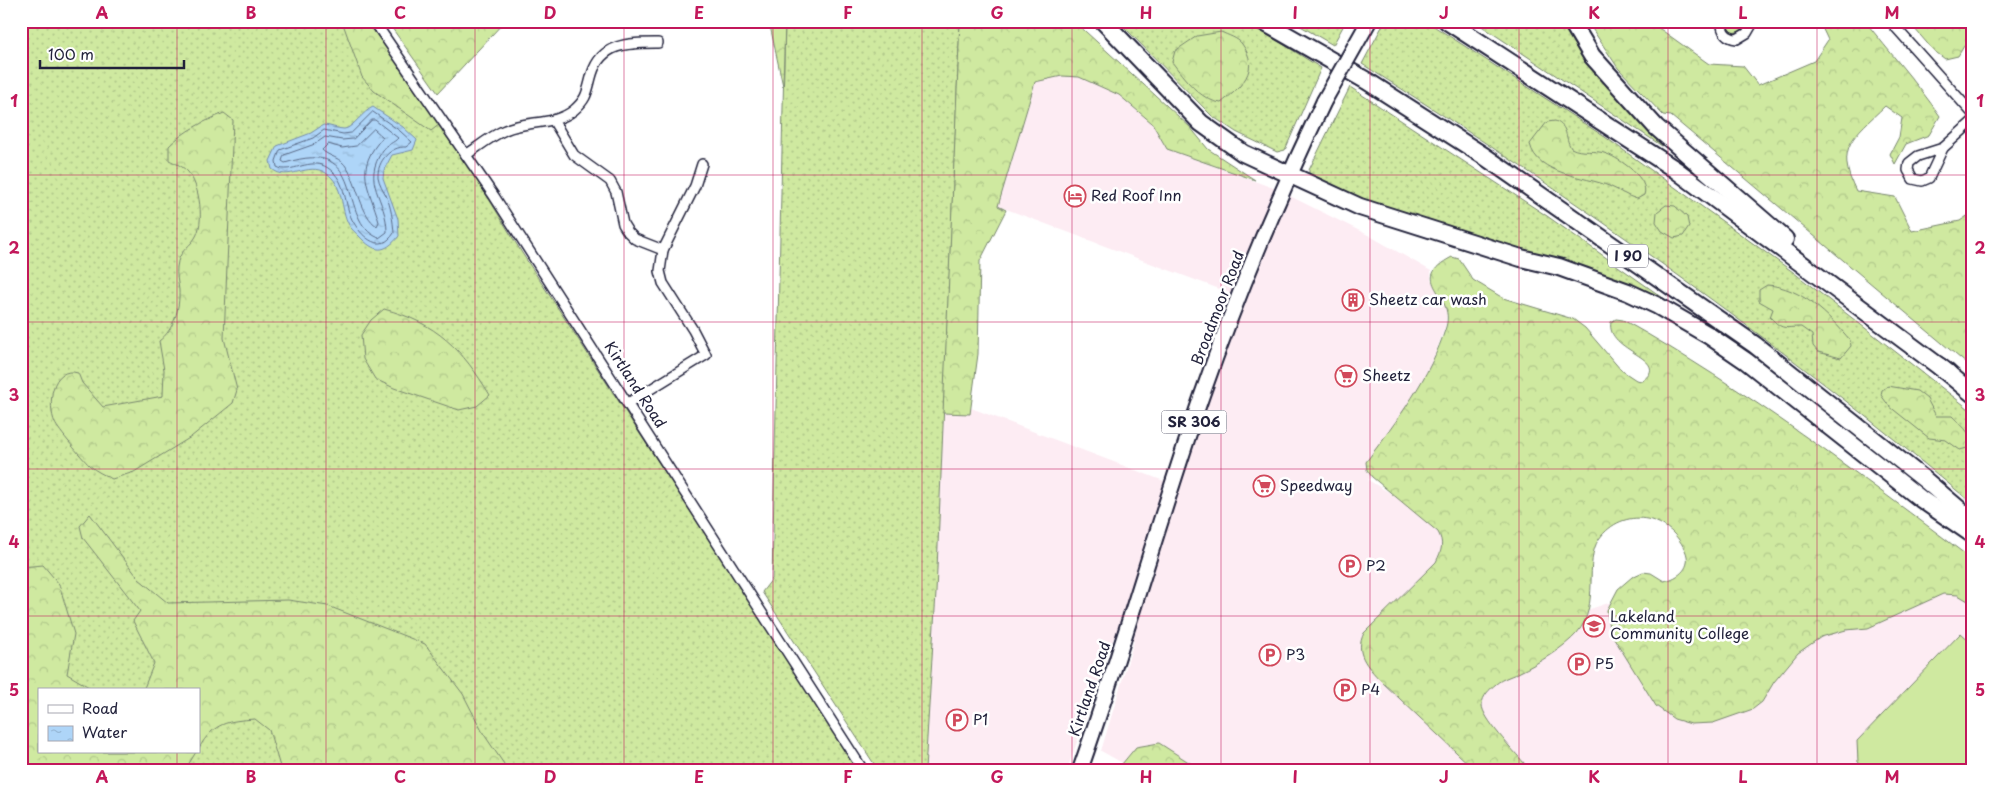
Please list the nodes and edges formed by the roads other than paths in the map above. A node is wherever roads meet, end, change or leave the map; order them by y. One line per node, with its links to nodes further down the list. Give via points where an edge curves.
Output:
1 (374, 21): 15 (street, Kirtland Road)
2 (1103, 21): 17 (highway, via 1201,123 1243,153)
3 (1262, 21): 22 (highway, I 90, via 1367,81 1484,156 1755,345)
4 (1369, 21): 17 (main road, Broadmoor Road / SR 306, bridge, via 1324,101)
5 (1447, 21): 19 (highway, via 1676,170)
6 (1570, 21): 19 (highway, via 1592,56 1656,127)
7 (1722, 21): 8 (street, via 1725,34 1737,39 1747,33)
8 (1754, 21)
9 (1890, 21): 11 (street)
10 (658, 43): 12 (street, via 626,43 606,52 593,73 588,95 573,112)
11 (1973, 114)
12 (553, 120): 15 (street, via 505,130); 18 (street, via 574,156 610,181 628,232 635,239)
13 (1973, 121): 14 (street)
14 (1943, 148)
15 (466, 155): 21 (street, Kirtland Road)
16 (702, 164): 18 (street, via 695,186)
17 (1289, 175): 23 (highway, via 1360,207 1521,258 1560,267 1658,306 1746,361 1921,499); 24 (main road, Broadmoor Road / SR 306, via 1243,284 1202,397)
18 (663, 250): 21 (street, via 660,271 663,283 706,355)
19 (1948, 373): 20 (highway)
20 (1973, 394)
21 (628, 403): 25 (street, Kirtland Road)
22 (1973, 521)
23 (1973, 535)
24 (1131, 619): 26 (main road, Kirtland Road / SR 306)
25 (863, 770)
26 (1080, 770)

